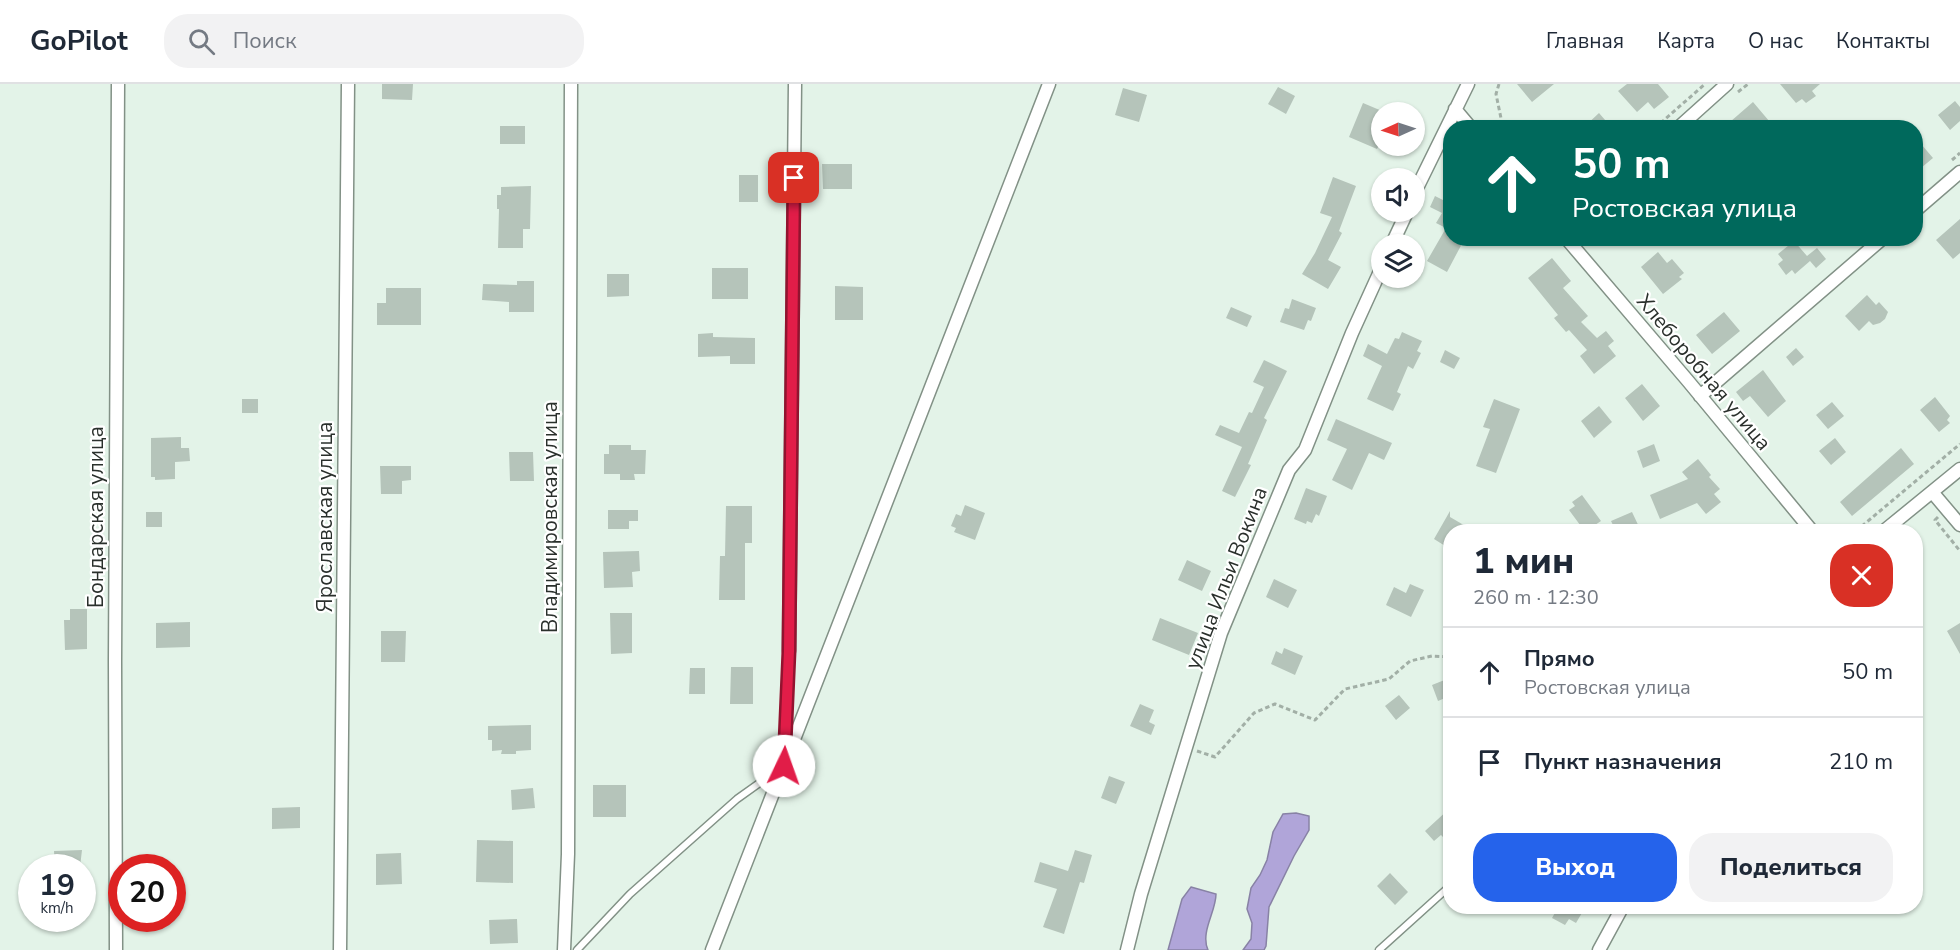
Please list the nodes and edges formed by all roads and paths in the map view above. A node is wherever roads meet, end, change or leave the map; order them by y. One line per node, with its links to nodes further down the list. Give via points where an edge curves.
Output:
1 (118, 84): 37 (street, Бондарская улица)
2 (348, 84): 38 (street, Ярославская улица)
3 (571, 84): 39 (street, Владимировская улица, via 568,842)
4 (795, 84): 31 (street)
5 (1049, 84): 34 (street)
6 (1468, 84): 10 (street)
7 (1499, 84): 13 (path, via 1496,94)
8 (1705, 84): 14 (path)
9 (1727, 84): 15 (street)
10 (1455, 109): 11 (street); 12 (street)
11 (1450, 120)
12 (1464, 120)
13 (1501, 120)
14 (1664, 120)
15 (1687, 120)
16 (1443, 134): 17 (street)
17 (1425, 171)
18 (1960, 172): 19 (street)
19 (1923, 204)
20 (1573, 246): 23 (street, Хлеборобная улица)
21 (1874, 246): 23 (street)
22 (1372, 288): 33 (street, улица Ильи Вокина, via 1305,450 1289,470 1221,633)
23 (1700, 396): 27 (street, Хлеборобная улица)
24 (1960, 444): 28 (path)
25 (1960, 469): 26 (street)
26 (1933, 493): 29 (street); 30 (street)
27 (1806, 524)
28 (1864, 524)
29 (1893, 524)
30 (1960, 525)
31 (789, 651): 34 (lane)
32 (1443, 657): 33 (path, via 1410,661 1389,679 1345,689 1316,720 1275,704 1254,713 1215,758)
33 (1187, 748): 42 (street, улица Ильи Вокина)
34 (784, 766): 40 (lane, via 737,800 639,886); 41 (street)
35 (1443, 892): 43 (lane)
36 (1619, 914): 44 (street)
37 (116, 950)
38 (340, 950)
39 (564, 950)
40 (577, 950)
41 (712, 950)
42 (1127, 950)
43 (1379, 950)
44 (1599, 950)

